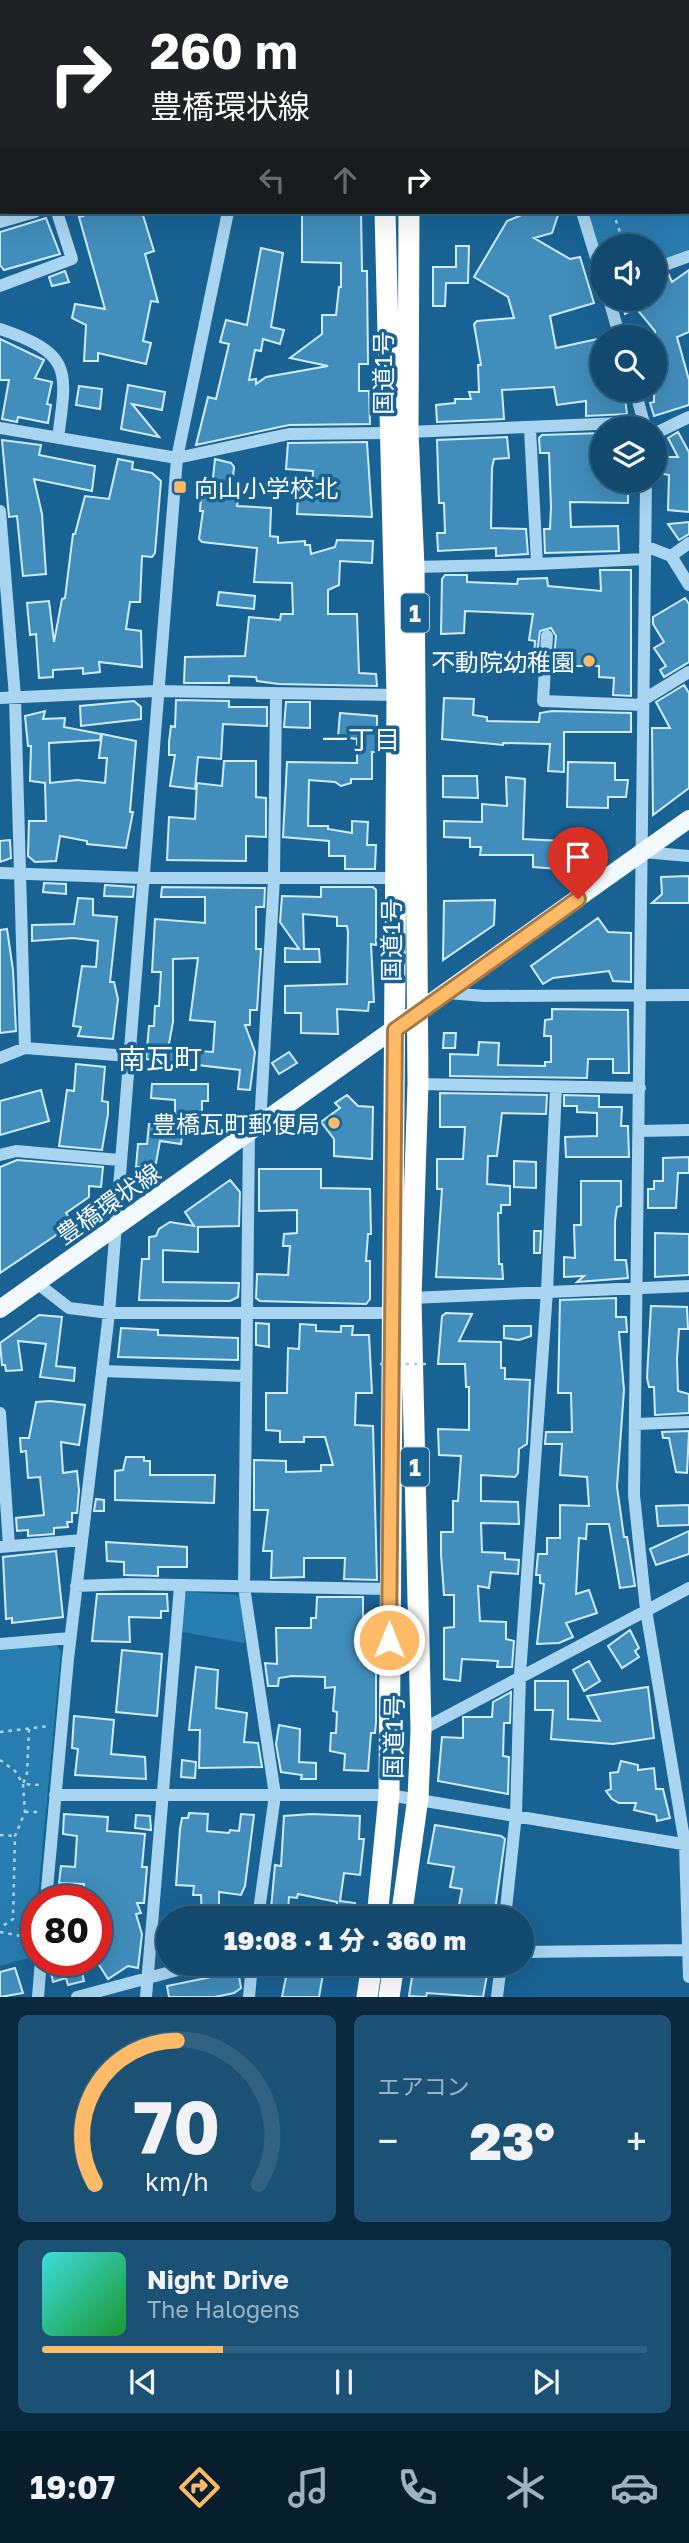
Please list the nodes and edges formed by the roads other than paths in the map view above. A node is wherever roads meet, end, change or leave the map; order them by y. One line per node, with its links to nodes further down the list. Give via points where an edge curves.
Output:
1 (28, 214): 7 (street)
2 (58, 214): 11 (street, via 72,259)
3 (228, 214): 20 (street)
4 (385, 214): 18 (highway, 国道1号 / 1)
5 (409, 214): 18 (highway, 国道1号 / 1)
6 (583, 214): 8 (street)
7 (0, 222)
8 (590, 238)
9 (689, 256): 10 (street)
10 (667, 265)
11 (0, 286)
12 (0, 329): 19 (street, via 40,346 60,363 65,382)
13 (689, 417): 15 (street)
14 (590, 427): 17 (street)
15 (667, 427)
16 (0, 428): 19 (street)
17 (530, 429): 18 (street); 26 (street)
18 (400, 433): 20 (street, via 289,434); 27 (highway, 国道1号 / 1); 33 (highway, 国道1号 / 1)
19 (58, 438): 20 (street)
20 (177, 458): 31 (street)
21 (646, 493): 24 (street)
22 (0, 511): 34 (street)
23 (689, 543): 25 (street)
24 (645, 552): 25 (street); 26 (street); 36 (street)
25 (671, 556): 28 (street)
26 (537, 564): 27 (street)
27 (414, 568): 48 (highway, 国道1号 / 1)
28 (689, 585)
29 (547, 636): 36 (street, via 543,701)
30 (689, 672): 36 (street)
31 (156, 691): 32 (street); 34 (street); 42 (street)
32 (276, 695): 33 (street); 43 (street)
33 (397, 695): 44 (highway, 国道1号 / 1)
34 (15, 697): 35 (street); 40 (street)
35 (0, 698)
36 (643, 703): 38 (street)
37 (689, 819): 38 (main road, 豊橋環状線)
38 (643, 852): 39 (street); 45 (main road, 豊橋環状線); 47 (street)
39 (689, 856)
40 (19, 872): 41 (street); 42 (street); 50 (street)
41 (0, 873)
42 (144, 878): 43 (street); 51 (street)
43 (274, 878): 44 (street); 56 (street)
44 (396, 878): 49 (highway, 国道1号 / 1)
45 (448, 993): 47 (street); 48 (main road, 豊橋環状線)
46 (689, 995): 47 (street)
47 (640, 996): 55 (street)
48 (417, 1015): 49 (main road, 豊橋環状線); 53 (highway, 国道1号 / 1)
49 (395, 1030): 56 (main road, 豊橋環状線); 68 (highway, 国道1号 / 1)
50 (25, 1048): 51 (street); 52 (street)
51 (129, 1055): 60 (street)
52 (0, 1058)
53 (418, 1084): 54 (street); 66 (highway, 国道1号 / 1)
54 (556, 1087): 55 (street); 65 (street)
55 (640, 1088): 58 (street)
56 (255, 1129): 61 (main road, 豊橋環状線); 70 (street)
57 (689, 1130): 58 (street)
58 (639, 1131): 64 (street)
59 (0, 1155): 60 (street, via 16,1151)
60 (119, 1160): 61 (street)
61 (115, 1228): 62 (main road, 豊橋環状線); 69 (street)
62 (37, 1283): 67 (main road, 豊橋環状線); 69 (street, via 69,1308)
63 (689, 1286): 64 (street)
64 (637, 1289): 65 (street); 75 (street)
65 (547, 1291): 66 (street); 86 (street)
66 (411, 1298): 87 (highway, 国道1号 / 1)
67 (0, 1309)
68 (392, 1312): 70 (street); 82 (highway, 国道1号 / 1)
69 (108, 1313): 70 (street); 71 (street)
70 (246, 1313): 72 (street)
71 (102, 1371): 72 (street); 76 (street)
72 (245, 1376): 80 (street)
73 (0, 1413): 77 (street)
74 (689, 1422): 75 (street)
75 (635, 1424): 83 (street, via 634,1495)
76 (82, 1540): 77 (street); 79 (street)
77 (5, 1546)
78 (180, 1586): 79 (street); 80 (street); 90 (street)
79 (76, 1587): 84 (street)
80 (244, 1587): 82 (street); 91 (street)
81 (689, 1588): 83 (street)
82 (388, 1589): 89 (highway, 国道1号 / 1)
83 (646, 1610): 86 (street); 94 (street)
84 (70, 1638): 85 (street); 88 (street)
85 (0, 1644)
86 (520, 1675): 87 (street); 93 (street)
87 (421, 1730): 92 (highway, 国道1号 / 1)
88 (54, 1790): 90 (street); 95 (street)
89 (389, 1795): 91 (street); 92 (street); 97 (highway, 国道1号 / 1)
90 (162, 1796): 91 (street); 109 (street)
91 (275, 1796): 96 (street)
92 (418, 1798): 93 (street); 98 (highway, 国道1号 / 1)
93 (516, 1814): 94 (street); 99 (street)
94 (688, 1843): 100 (street)
95 (47, 1885)
96 (260, 1906)
97 (377, 1906)
98 (403, 1906)
99 (506, 1906)
100 (688, 1950): 101 (street); 108 (street)
101 (534, 1952)
102 (156, 1975): 109 (street)
103 (40, 1976): 110 (street)
104 (252, 1976): 113 (street)
105 (368, 1976): 114 (highway)
106 (392, 1976): 115 (highway)
107 (500, 1976): 116 (street)
108 (689, 1976)
109 (147, 1977): 111 (street); 112 (street)
110 (38, 1997)
111 (77, 1997)
112 (146, 1997)
113 (249, 1997)
114 (367, 1997)
115 (389, 1997)
116 (497, 1997)

